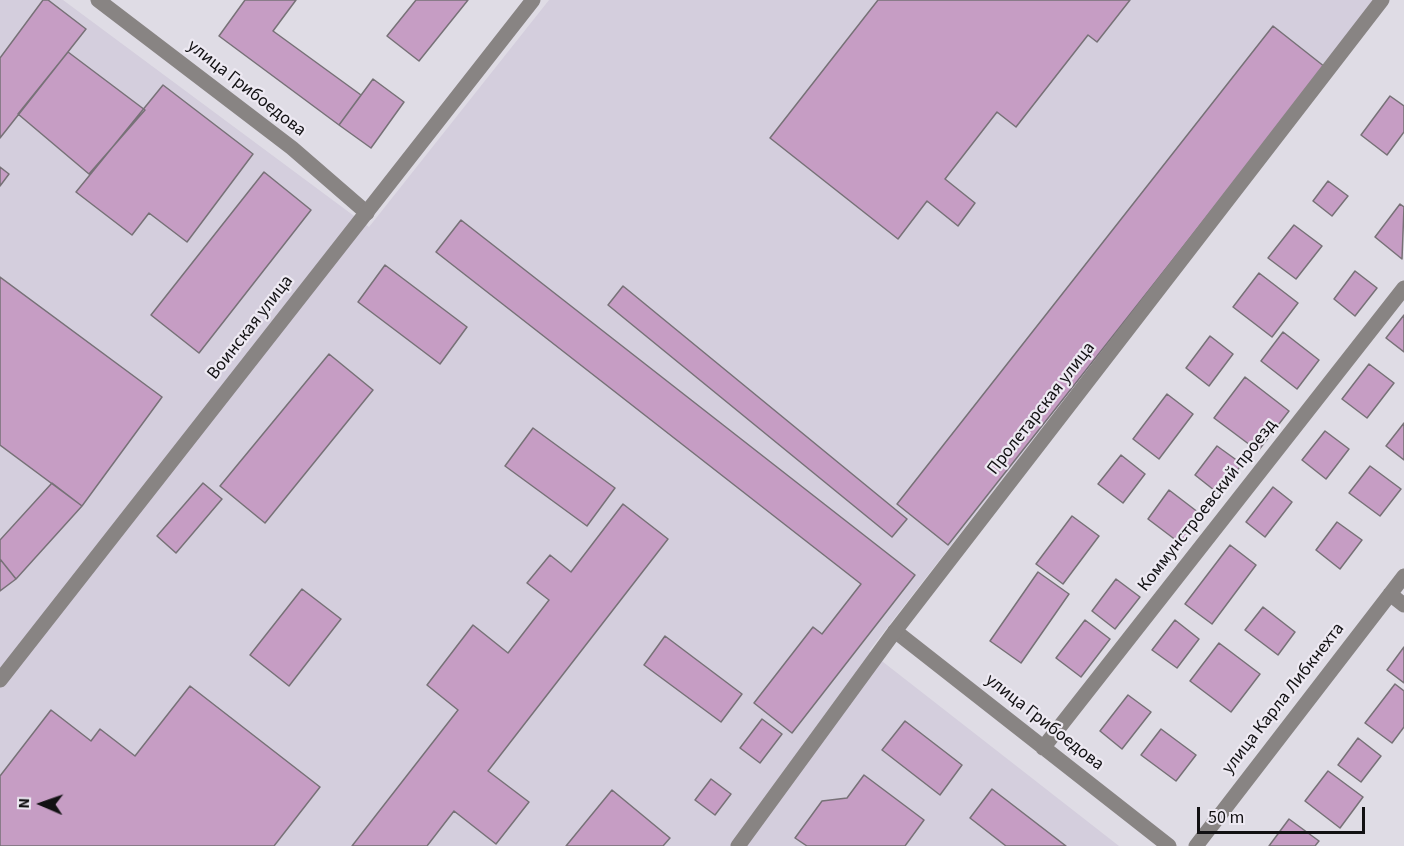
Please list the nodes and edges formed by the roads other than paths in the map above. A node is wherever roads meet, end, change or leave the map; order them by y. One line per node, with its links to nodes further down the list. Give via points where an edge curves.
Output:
1 (98, 0): 4 (street, улица Грибоедова, via 292,148)
2 (533, 0): 4 (street, Воинская улица)
3 (1382, 0): 9 (street, Пролетарская улица)
4 (367, 213): 10 (street, Воинская улица)
5 (1404, 288): 11 (street, Коммунстроевский проезд)
6 (1404, 576): 7 (street, улица Карла Либкнехта)
7 (1390, 594): 8 (street); 14 (street, улица Карла Либкнехта)
8 (1404, 605)
9 (895, 631): 11 (street, улица Грибоедова); 12 (street, Пролетарская улица)
10 (0, 680)
11 (1043, 748): 13 (street, улица Грибоедова)
12 (738, 846)
13 (1169, 846)
14 (1196, 846)

